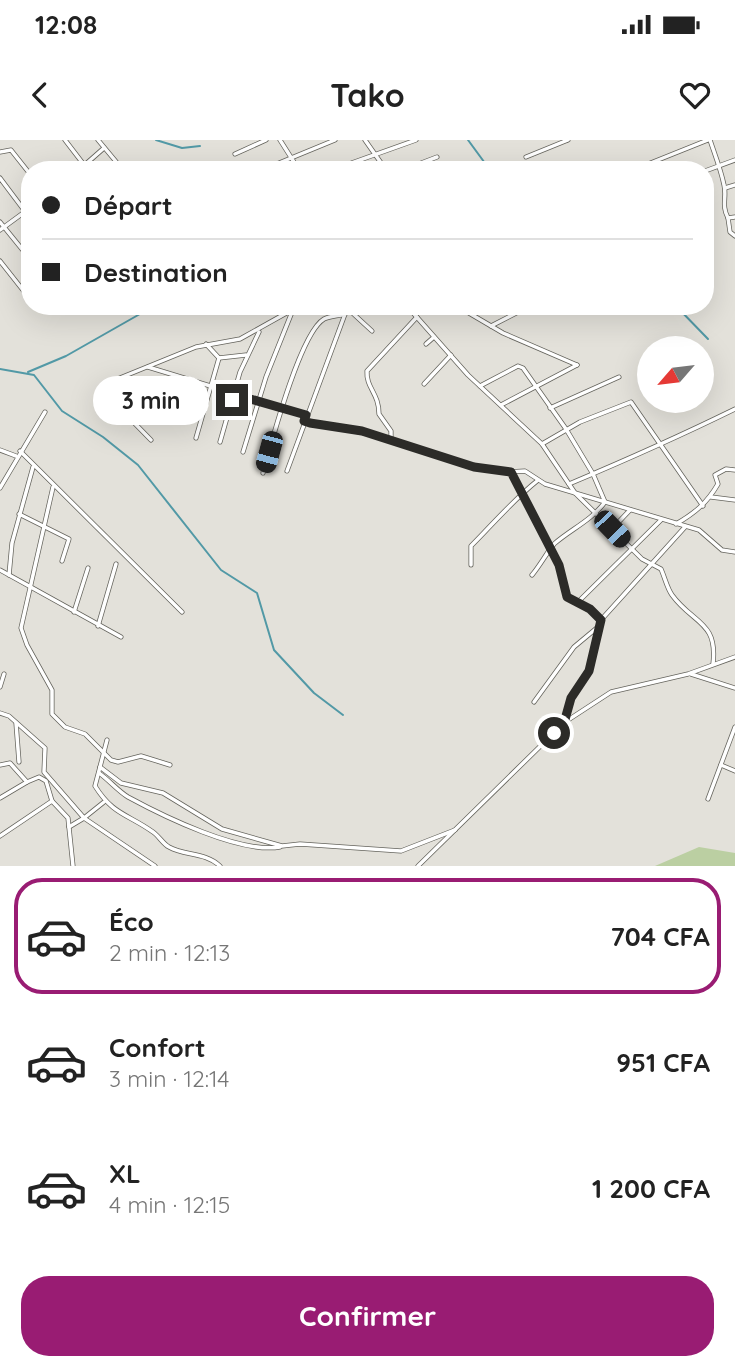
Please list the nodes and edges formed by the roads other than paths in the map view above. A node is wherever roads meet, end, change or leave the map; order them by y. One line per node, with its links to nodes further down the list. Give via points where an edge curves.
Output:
1 (65, 140): 18 (street)
2 (98, 140): 10 (street)
3 (266, 140): 12 (street)
4 (280, 140): 14 (street)
5 (335, 140): 14 (street)
6 (365, 140): 13 (street)
7 (416, 140): 13 (street)
8 (568, 140): 16 (street)
9 (709, 140): 26 (street); 28 (street)
10 (105, 148): 19 (street); 20 (street)
11 (0, 152): 27 (street, via 11,149)
12 (235, 154)
13 (375, 154): 23 (street); 24 (street)
14 (291, 156): 21 (street); 22 (street)
15 (437, 157): 25 (street)
16 (526, 157)
17 (735, 160): 28 (street)
18 (81, 161)
19 (92, 161)
20 (116, 161)
21 (281, 161)
22 (294, 161)
23 (356, 161)
24 (380, 161)
25 (427, 161)
26 (656, 161)
27 (21, 162)
28 (719, 166): 29 (street); 32 (street)
29 (714, 168)
30 (0, 178): 33 (street)
31 (735, 185): 32 (street)
32 (725, 188): 36 (street, via 722,203)
33 (21, 208)
34 (21, 214): 38 (street)
35 (735, 217): 36 (street)
36 (728, 218): 39 (street)
37 (0, 222): 38 (street)
38 (2, 228): 40 (street)
39 (735, 236)
40 (21, 249)
41 (0, 261): 42 (street)
42 (21, 288)
43 (287, 315): 52 (street)
44 (291, 315): 67 (street)
45 (333, 315): 69 (street, via 316,328)
46 (345, 315): 73 (street)
47 (354, 315): 53 (street)
48 (472, 315): 51 (street)
49 (512, 315): 51 (street)
50 (416, 317): 54 (street); 77 (street, via 367,371)
51 (491, 326): 65 (street, via 577,365)
52 (260, 330): 55 (street, via 233,341); 57 (street)
53 (372, 331)
54 (434, 337): 56 (street); 58 (street)
55 (206, 344): 59 (street); 60 (street)
56 (426, 344)
57 (247, 355): 59 (street); 66 (street)
58 (451, 355): 62 (street); 63 (street)
59 (219, 358): 64 (street)
60 (148, 367): 64 (street); 78 (street, via 103,387)
61 (620, 377): 70 (street)
62 (424, 384)
63 (480, 386): 65 (street, via 521,366); 68 (street)
64 (211, 387): 66 (street); 76 (street)
65 (535, 387): 68 (street); 70 (street)
66 (233, 394): 67 (street); 79 (street)
67 (257, 401): 69 (street); 84 (street)
68 (500, 405): 80 (street)
69 (282, 408): 73 (street); 90 (street)
70 (550, 408): 75 (street)
71 (735, 409): 81 (street)
72 (45, 412): 83 (street)
73 (306, 415): 74 (street)
74 (304, 421): 77 (street); 88 (street)
75 (566, 429): 80 (street); 81 (street, via 631,402); 91 (street)
76 (196, 438)
77 (391, 439): 89 (street, via 474,467)
78 (151, 440)
79 (220, 442)
80 (542, 444): 94 (street)
81 (661, 444): 91 (street); 102 (street)
82 (0, 450): 85 (street)
83 (20, 450): 85 (street); 86 (street)
84 (243, 452)
85 (16, 456): 92 (street)
86 (33, 466): 95 (street); 104 (street)
87 (735, 470): 99 (street, via 726,468 715,475 718,484)
88 (287, 471)
89 (511, 472): 93 (street, via 525,471); 98 (street)
90 (263, 473)
91 (593, 474): 94 (street); 101 (street)
92 (2, 475): 96 (street)
93 (538, 480): 97 (street); 98 (street)
94 (568, 484): 97 (street)
95 (53, 487): 108 (street); 125 (street)
96 (0, 488)
97 (575, 493): 101 (street); 105 (street)
98 (520, 494): 112 (street); 116 (street, via 471,546)
99 (711, 497): 100 (street); 102 (street)
100 (735, 500)
101 (605, 502): 103 (street); 105 (street)
102 (703, 506): 107 (street)
103 (629, 510): 106 (street); 110 (street)
104 (19, 514): 108 (street); 121 (street)
105 (596, 514): 110 (street); 112 (street)
106 (661, 520): 107 (street); 111 (street)
107 (676, 524): 109 (street)
108 (42, 526): 114 (street, via 69,539); 122 (street)
109 (685, 527): 113 (street, via 704,533 722,550); 117 (street)
110 (612, 529): 111 (street)
111 (629, 548): 117 (street); 123 (street)
112 (550, 552): 120 (street); 123 (street, via 559,565 567,597)
113 (735, 552)
114 (62, 561)
115 (117, 564): 127 (street)
116 (471, 565)
117 (650, 566): 126 (street); 131 (street, via 661,569 673,596 710,633)
118 (88, 568): 124 (street)
119 (0, 570): 121 (street)
120 (532, 575)
121 (9, 577): 122 (street)
122 (30, 587): 124 (street); 143 (street, via 22,635 52,690 52,713)
123 (578, 602): 126 (street)
124 (74, 612): 127 (street)
125 (182, 612)
126 (601, 620): 128 (street)
127 (98, 626): 129 (street)
128 (599, 626): 136 (street, via 574,647); 139 (street, via 589,671 571,698)
129 (121, 637)
130 (735, 657): 131 (street)
131 (713, 664): 133 (street)
132 (4, 674): 134 (street)
133 (688, 674): 135 (street); 139 (street, via 611,692)
134 (0, 687)
135 (735, 688)
136 (534, 702)
137 (0, 713): 138 (street)
138 (16, 723): 144 (street); 156 (street, via 45,748 44,772)
139 (564, 723): 158 (street)
140 (735, 727): 142 (street)
141 (107, 740): 143 (street)
142 (732, 742): 147 (street)
143 (104, 752): 146 (street, via 116,762 141,756); 148 (street)
144 (19, 762)
145 (0, 765): 151 (street, via 10,763)
146 (170, 765)
147 (721, 765): 149 (street); 153 (street)
148 (100, 767): 150 (street); 160 (street, via 121,783 163,793 222,829)
149 (735, 771)
150 (99, 773): 155 (street, via 95,786); 160 (street, via 126,796 187,828 254,847)
151 (27, 782): 152 (street); 154 (street, via 43,778)
152 (0, 798)
153 (708, 799)
154 (52, 801): 157 (street, via 68,818); 159 (street)
155 (104, 802): 156 (street); 163 (street, via 153,831 170,847 209,858)
156 (84, 818): 157 (street); 162 (street)
157 (69, 827): 161 (street)
158 (457, 829): 160 (street, via 401,851); 164 (street)
159 (0, 836)
160 (282, 846)
161 (73, 866)
162 (155, 866)
163 (220, 866)
164 (418, 866)

